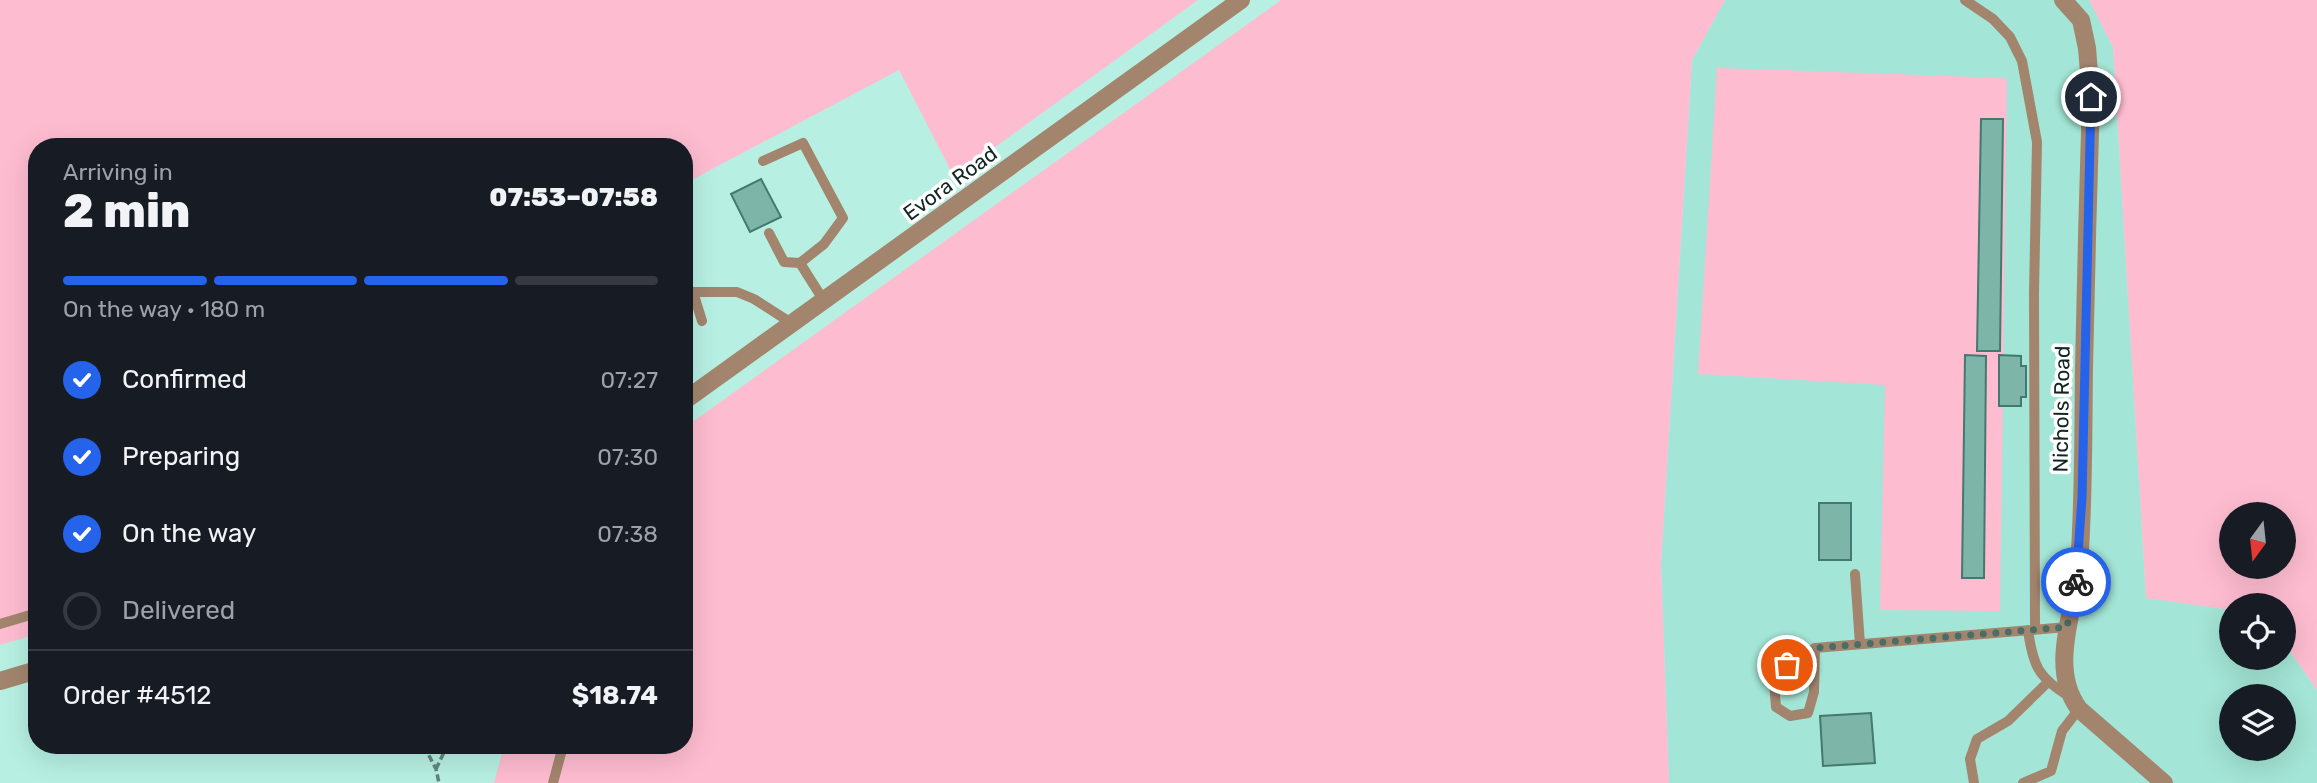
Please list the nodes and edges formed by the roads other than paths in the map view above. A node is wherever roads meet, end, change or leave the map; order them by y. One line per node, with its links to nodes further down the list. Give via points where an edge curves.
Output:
1 (1241, 0): 8 (street, Evora Road)
2 (1965, 0): 17 (lane, via 2010,37 2022,61 2038,142)
3 (2063, 0): 16 (street, Nichols Road, via 2081,20 2091,97 2082,498 2078,569)
4 (763, 161): 6 (lane, via 803,144 843,219 824,244)
5 (769, 233): 6 (lane, via 784,262)
6 (800, 263): 8 (lane)
7 (693, 292): 11 (lane, via 737,292)
8 (824, 301): 11 (street, Evora Road)
9 (693, 302): 10 (lane)
10 (702, 321)
11 (793, 324): 12 (street, Evora Road)
12 (693, 395)
13 (1856, 574): 18 (lane)
14 (28, 615): 15 (lane)
15 (0, 624)
16 (2067, 627): 17 (lane); 23 (street, Nichols Road, via 2065,663)
17 (2032, 630): 18 (lane); 22 (lane, via 2031,657)
18 (1860, 644): 19 (lane)
19 (1815, 648): 19 (lane, via 1787,665 1774,683 1776,707 1790,716 1808,713 1814,692)
20 (28, 673): 21 (street)
21 (0, 681)
22 (2047, 683): 23 (lane); 26 (lane, via 2008,721 1977,739 1970,759)
23 (2074, 703): 27 (lane, via 2052,771); 28 (street)
24 (561, 754): 25 (lane)
25 (553, 783)
26 (1974, 783)
27 (2023, 783)
28 (2164, 783)

